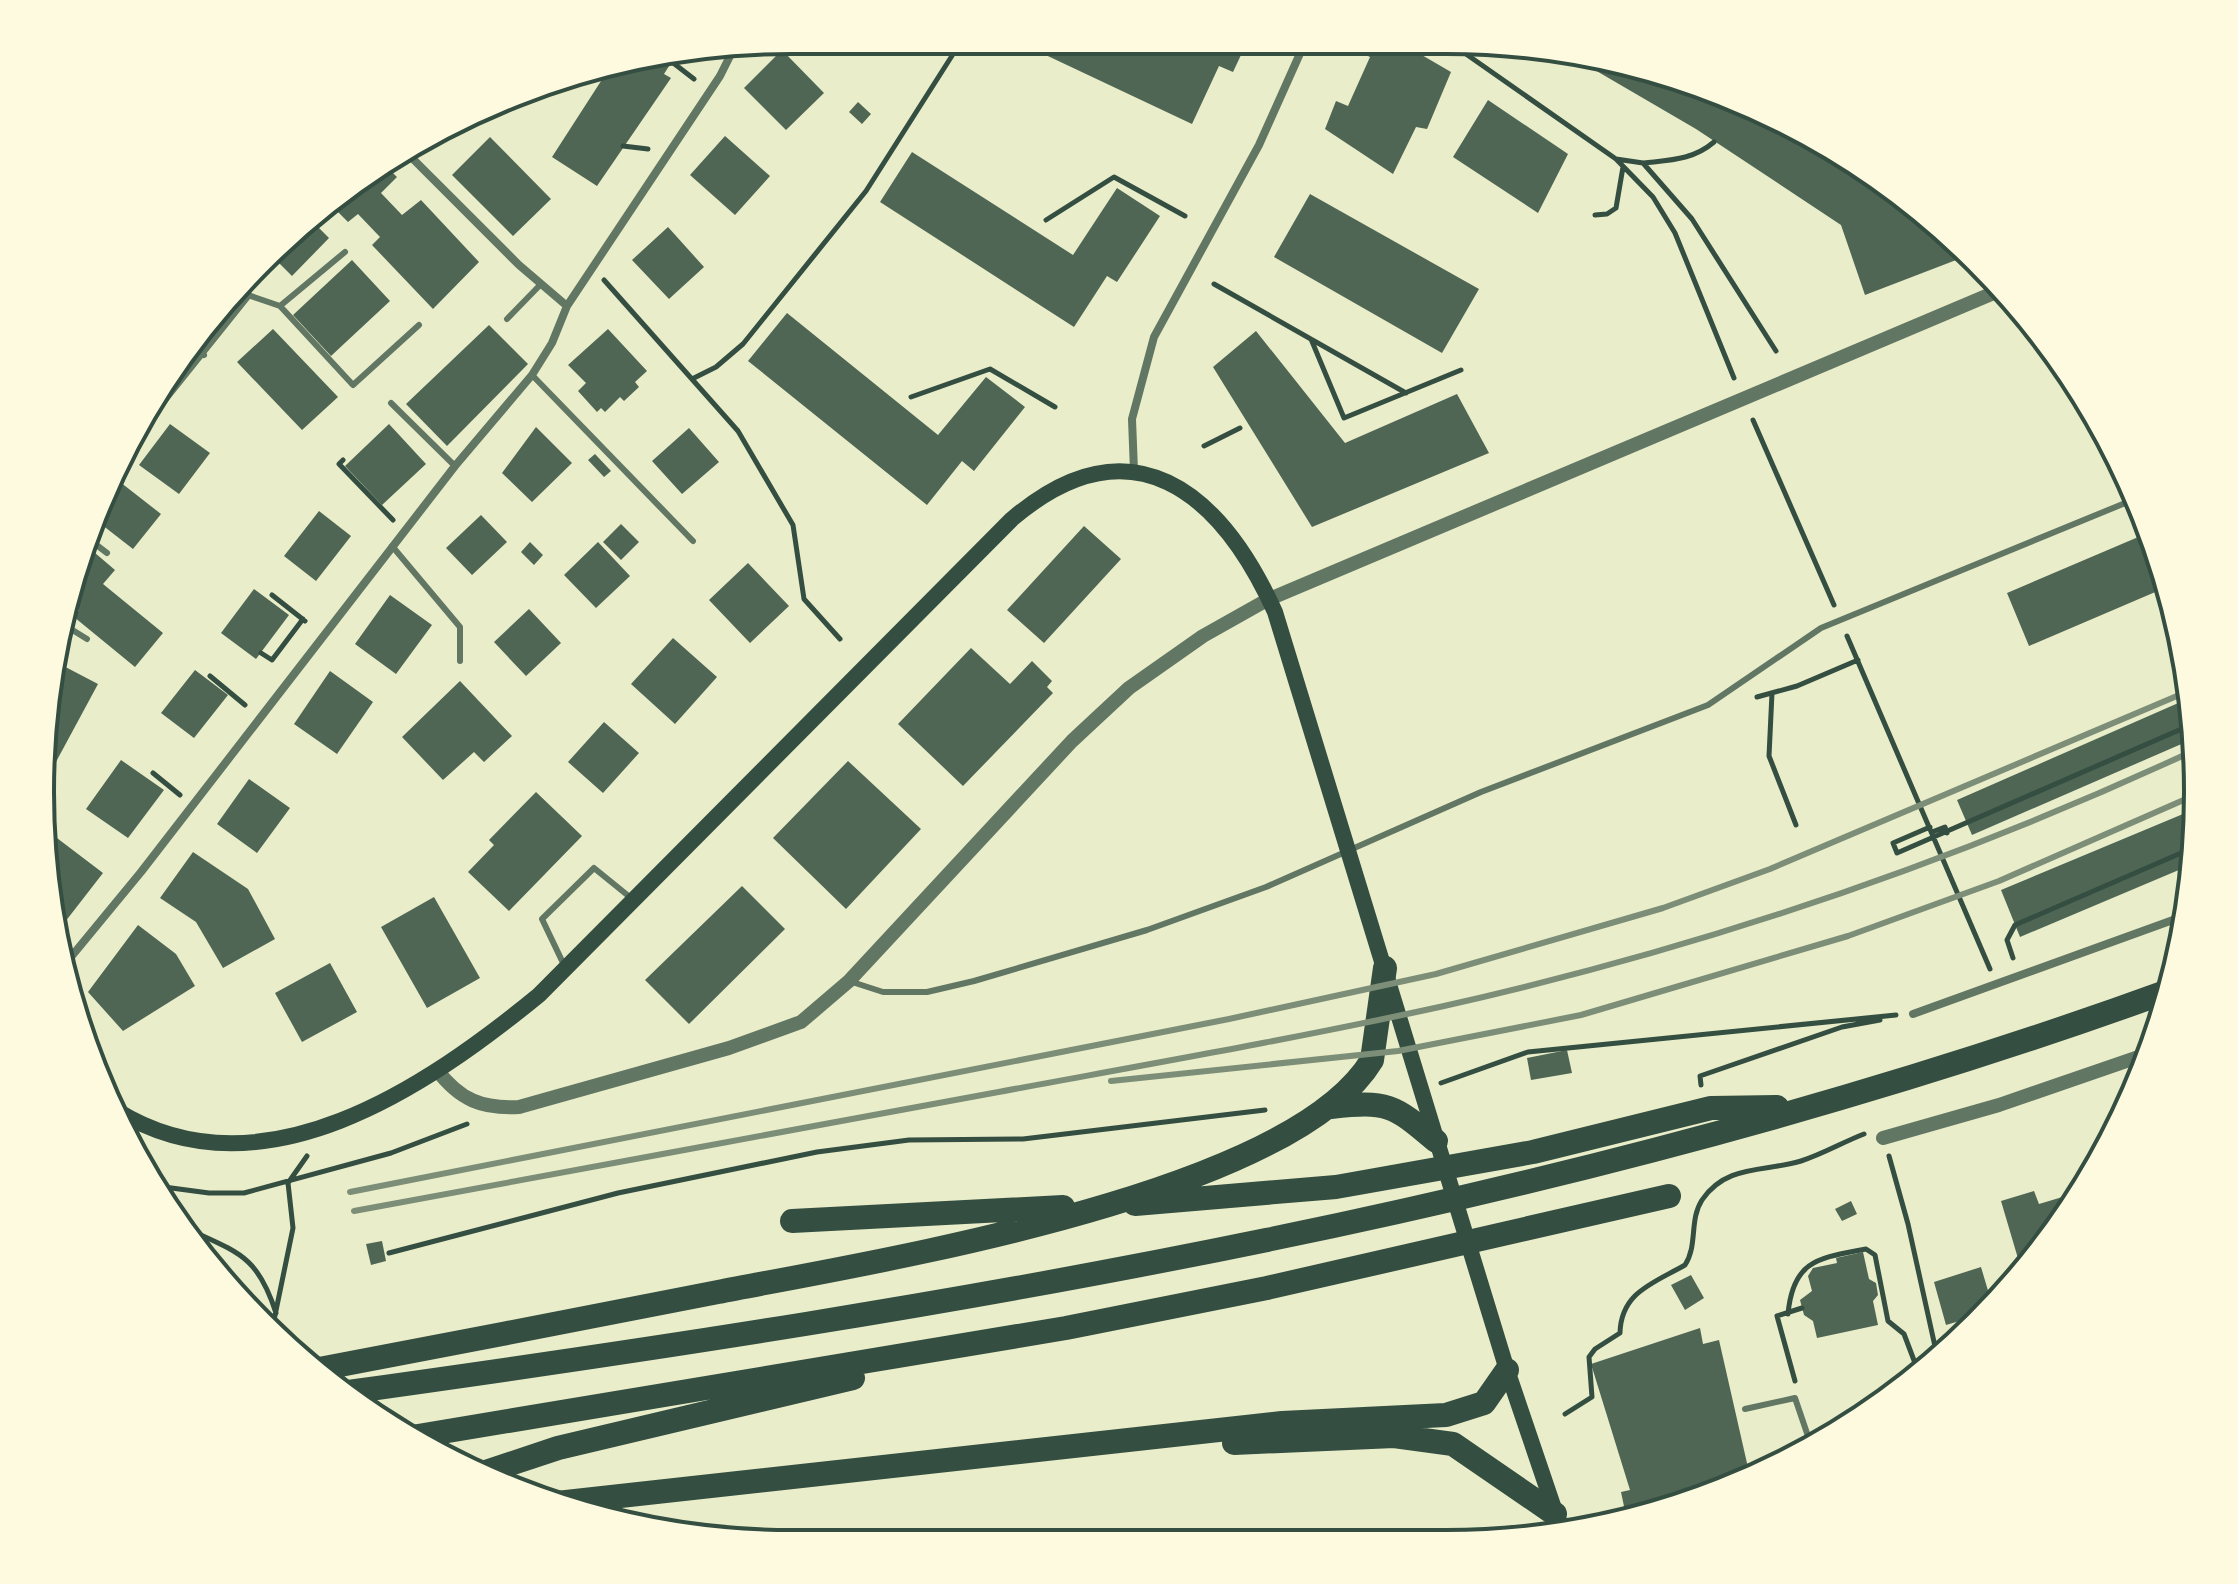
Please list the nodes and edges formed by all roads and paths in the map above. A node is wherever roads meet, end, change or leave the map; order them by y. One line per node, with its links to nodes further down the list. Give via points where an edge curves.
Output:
1 (953, 54): 33 (path, via 866,191 743,344)
2 (1300, 54): 45 (street, via 1259,145 1154,337 1132,419)
3 (1470, 55): 11 (path)
4 (729, 57): 24 (street)
5 (674, 64): 6 (path)
6 (694, 79)
7 (1714, 142): 12 (path, via 1683,159)
8 (623, 146): 9 (path)
9 (648, 149)
10 (413, 159): 19 (street)
11 (1616, 159): 12 (path); 13 (path)
12 (1643, 163): 29 (path, via 1692,219)
13 (1623, 166): 14 (path, via 1616,208); 34 (path, via 1653,197 1675,233)
14 (1595, 215)
15 (1185, 216): 16 (path, via 1114,177)
16 (1046, 220)
17 (345, 252): 23 (lane)
18 (601, 277): 33 (path)
19 (541, 284): 24 (street); 25 (lane)
20 (1214, 284): 27 (path)
21 (1991, 294): 81 (street, via 1316,577 1203,636 1129,688 1072,741)
22 (248, 295): 23 (lane); 30 (street)
23 (280, 306): 26 (lane, via 353,385)
24 (567, 306): 32 (street)
25 (507, 319)
26 (419, 325)
27 (1310, 338): 35 (path); 35 (path, via 1344,418)
28 (201, 351): 30 (lane)
29 (1776, 351)
30 (204, 355): 36 (street)
31 (1461, 370): 35 (path)
32 (532, 375): 44 (street); 48 (lane)
33 (692, 379): 59 (path, via 738,431 793,525 804,599)
34 (1735, 379)
35 (1406, 393)
36 (169, 396)
37 (911, 397): 39 (path, via 990,369)
38 (391, 403): 44 (lane)
39 (1055, 407)
40 (1747, 407): 53 (path)
41 (1240, 428): 42 (path)
42 (1204, 446)
43 (343, 460): 47 (path, via 339,464)
44 (455, 466): 50 (street)
45 (1134, 471): 74 (main road, via 1113,469 1070,479 1012,519); 78 (main road, via 1171,485 1206,509 1242,551 1275,612)
46 (2125, 503): 81 (lane, via 1821,628 1708,705 1481,792 1251,892 1147,930 927,992 883,992)
47 (396, 523)
48 (693, 541)
49 (97, 545): 51 (lane)
50 (392, 546): 62 (lane, via 460,627); 76 (street)
51 (107, 553)
52 (272, 595): 54 (path)
53 (1840, 618)
54 (303, 619): 55 (path); 60 (path, via 272,660)
55 (316, 628)
56 (72, 630): 58 (lane)
57 (1846, 632): 61 (path)
58 (87, 639)
59 (840, 639)
60 (261, 653)
61 (1858, 660): 64 (path); 71 (path)
62 (460, 661)
63 (210, 676): 66 (path)
64 (1797, 686)
65 (1772, 693): 70 (path, via 1769,756)
66 (252, 711)
67 (2181, 729): 72 (path)
68 (153, 773): 69 (path)
69 (184, 798)
70 (1796, 825)
71 (1931, 830): 72 (path, via 1945,827); 72 (path, via 1893,843 1897,853); 80 (path)
72 (1947, 833)
73 (2181, 853): 79 (path, via 2015,925 2007,940)
74 (634, 900): 77 (main road); 77 (lane, via 594,868 552,908 542,919)
75 (2173, 920): 79 (street)
76 (72, 955)
77 (566, 968): 85 (main road, via 482,1041)
78 (1385, 968): 88 (highway, via 1372,1060); 94 (main road)
79 (2019, 978): 83 (street)
80 (1994, 980)
81 (849, 981): 85 (street, via 824,1005 776,1033 519,1107 477,1104 457,1093)
82 (2155, 996): 89 (highway, via 2049,1035)
83 (1913, 1014): 86 (path, via 1528,1052 1455,1081); 87 (path, via 1842,1027 1700,1076)
84 (2134, 1059): 93 (street)
85 (437, 1070): 91 (main road, via 386,1101 329,1126 274,1139 197,1140 164,1133)
86 (1426, 1085)
87 (1701, 1090)
88 (1331, 1107): 94 (highway, via 1384,1104); 108 (highway, via 1232,1161 1071,1218)
89 (1812, 1107): 98 (highway, via 1711,1108 1533,1152 1336,1187 1205,1200); 110 (highway, via 1542,1181 1167,1261 707,1342)
90 (1276, 1109): 100 (path, via 1023,1139 909,1140 817,1152 618,1193)
91 (129, 1116)
92 (425, 1137): 95 (path, via 391,1153)
93 (1883, 1138): 106 (path); 113 (path, via 1876,1131 1863,1134 1806,1160 1737,1171 1717,1185 1697,1210 1685,1265 1631,1297 1620,1333 1589,1357 1592,1397)
94 (1436, 1141): 109 (main road)
95 (288, 1183): 96 (path, via 244,1193); 102 (path, via 293,1228)
96 (169, 1188)
97 (1669, 1196): 105 (highway, via 1282,1285)
98 (792, 1221)
99 (202, 1234): 102 (path, via 226,1244 257,1268)
100 (389, 1253)
101 (1802, 1308): 103 (path)
102 (276, 1313): 104 (path)
103 (1788, 1314): 107 (path, via 1794,1282 1804,1269 1819,1259 1866,1249 1875,1255 1888,1321 1904,1334); 111 (path, via 1777,1316 1796,1382)
104 (275, 1318)
105 (1066, 1328): 114 (highway); 117 (highway, via 558,1448)
106 (1935, 1345)
107 (1914, 1362)
108 (330, 1367)
109 (1507, 1370): 116 (highway, via 1484,1403 1460,1412 1282,1423); 119 (main road)
110 (361, 1390)
111 (1795, 1398): 112 (lane); 115 (lane)
112 (1745, 1409)
113 (1565, 1414)
114 (429, 1434)
115 (1808, 1435)
116 (1016, 1453): 118 (highway); 120 (highway, via 1394,1436 1453,1444)
117 (497, 1468)
118 (584, 1500)
119 (1557, 1521)
120 (1556, 1522)

